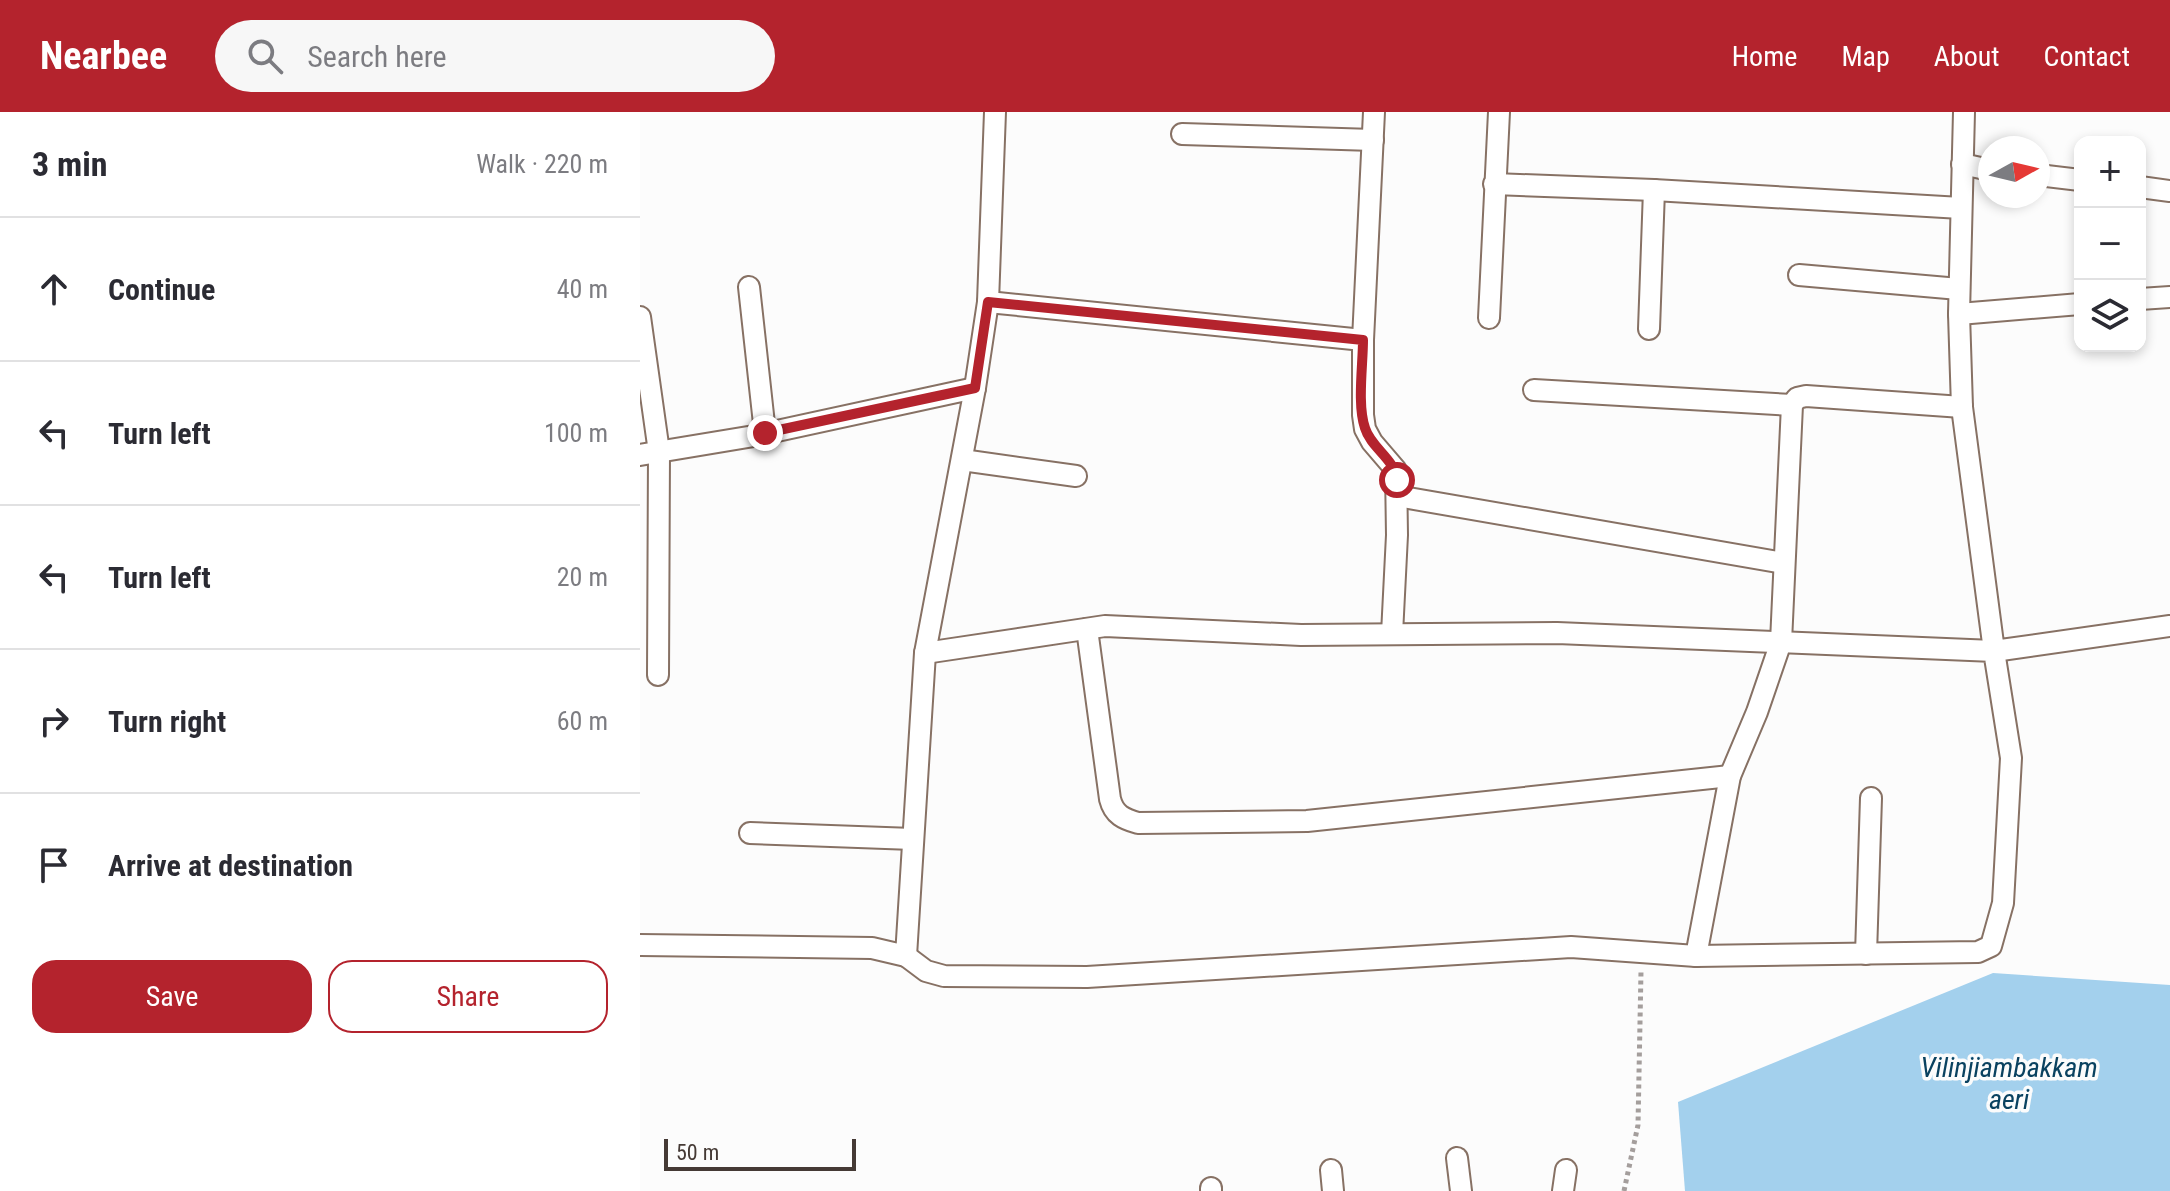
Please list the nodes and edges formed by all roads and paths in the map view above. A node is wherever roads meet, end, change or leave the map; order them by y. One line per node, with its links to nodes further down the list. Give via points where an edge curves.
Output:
1 (995, 112): 21 (street)
2 (1374, 112): 6 (street)
3 (1499, 112): 11 (street)
4 (1964, 112): 7 (street)
5 (1182, 134): 6 (street)
6 (1373, 140): 27 (street)
7 (1962, 164): 8 (street); 15 (street)
8 (1978, 167)
9 (2050, 176): 10 (street)
10 (2074, 179)
11 (1494, 184): 13 (street); 25 (street)
12 (2146, 188): 14 (street)
13 (1654, 190): 15 (street); 26 (street)
14 (2170, 191)
15 (1961, 208): 18 (street)
16 (1799, 275): 18 (street)
17 (749, 287): 32 (street)
18 (1959, 289): 23 (street)
19 (2170, 297): 20 (street)
20 (2146, 299)
21 (988, 302): 27 (street); 28 (street)
22 (2074, 304): 23 (street)
23 (1959, 314): 31 (street)
24 (640, 317): 33 (street)
25 (1489, 318)
26 (1649, 329)
27 (1363, 340): 36 (street, via 1365,429 1396,470)
28 (975, 388): 32 (street); 34 (street)
29 (1534, 390): 30 (street)
30 (1792, 405): 31 (street, via 1806,396); 37 (street)
31 (1962, 407): 42 (street)
32 (765, 433): 33 (street)
33 (650, 453): 44 (street)
34 (962, 460): 35 (street); 43 (street)
35 (1076, 476)
36 (1397, 496): 37 (street); 40 (street)
37 (1784, 563): 41 (street)
38 (2170, 626): 42 (street)
39 (1087, 629): 40 (street); 43 (street); 45 (street, via 1112,810 1138,823 1307,821)
40 (1392, 634): 41 (street, via 1557,633)
41 (1781, 642): 42 (street); 45 (street)
42 (1994, 651): 51 (street, via 2011,758 1998,930 1991,946 1978,952)
43 (925, 653): 48 (street)
44 (658, 675)
45 (1730, 776): 53 (street)
46 (1871, 798): 51 (street)
47 (750, 833): 48 (street)
48 (913, 839): 52 (street)
49 (640, 945): 52 (street, via 872,948)
50 (1642, 954): 52 (street, via 1571,947 1087,977 944,976); 53 (street); 60 (path, via 1638,1125)
51 (1866, 954): 53 (street)
52 (906, 956)
53 (1696, 956)
54 (1457, 1158): 58 (street)
55 (1331, 1170): 57 (street)
56 (1566, 1170): 59 (street)
57 (1333, 1191)
58 (1461, 1191)
59 (1563, 1191)
60 (1624, 1191)

